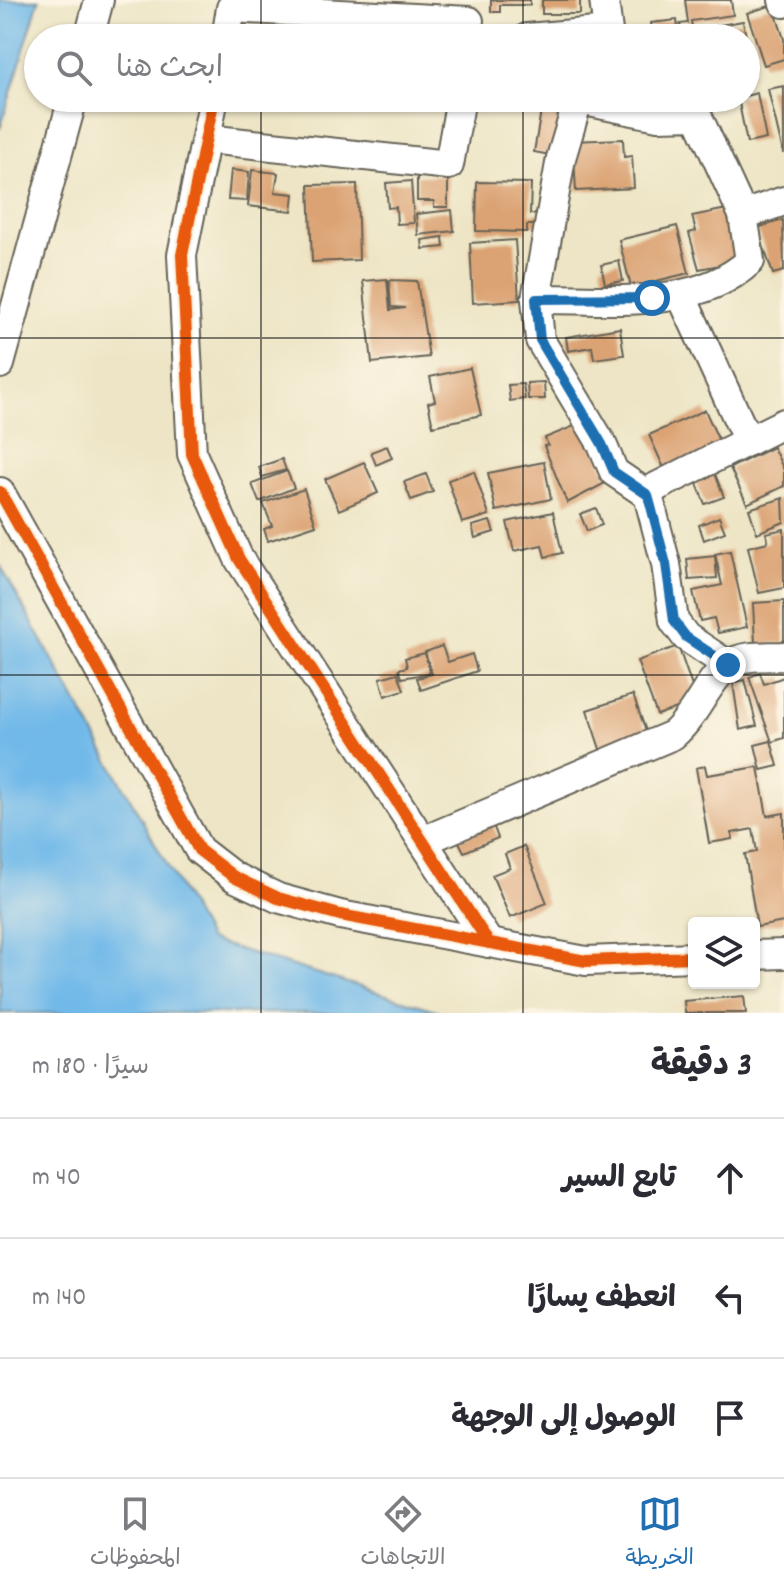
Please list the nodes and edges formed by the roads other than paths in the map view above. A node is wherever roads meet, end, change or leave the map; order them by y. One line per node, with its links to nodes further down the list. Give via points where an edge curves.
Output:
1 (99, 0): 4 (street)
2 (604, 0): 7 (street)
3 (232, 4): 5 (street); 6 (street)
4 (93, 24)
5 (228, 24)
6 (405, 24)
7 (607, 24)
8 (69, 112): 18 (street)
9 (212, 112): 13 (street)
10 (458, 112): 13 (street, via 449,165)
11 (571, 112): 17 (street)
12 (637, 112): 15 (street, via 697,115)
13 (207, 139): 25 (street, via 182,255 192,454 239,559)
14 (784, 201): 15 (street)
15 (743, 215): 16 (street, via 750,261 732,278)
16 (681, 295): 17 (street); 20 (street)
17 (536, 299): 22 (street, via 540,340 614,472)
18 (0, 364)
19 (784, 425): 20 (street)
20 (748, 441): 22 (street)
21 (0, 492): 26 (street, via 199,850 234,877 278,898)
22 (648, 495): 24 (street, via 674,621 686,637)
23 (784, 656): 24 (street, via 749,657)
24 (728, 665): 25 (street, via 690,721 673,735)
25 (423, 841): 26 (street)
26 (489, 943): 29 (street, via 586,961)
27 (784, 954): 28 (street)
28 (760, 955)
29 (688, 957)

